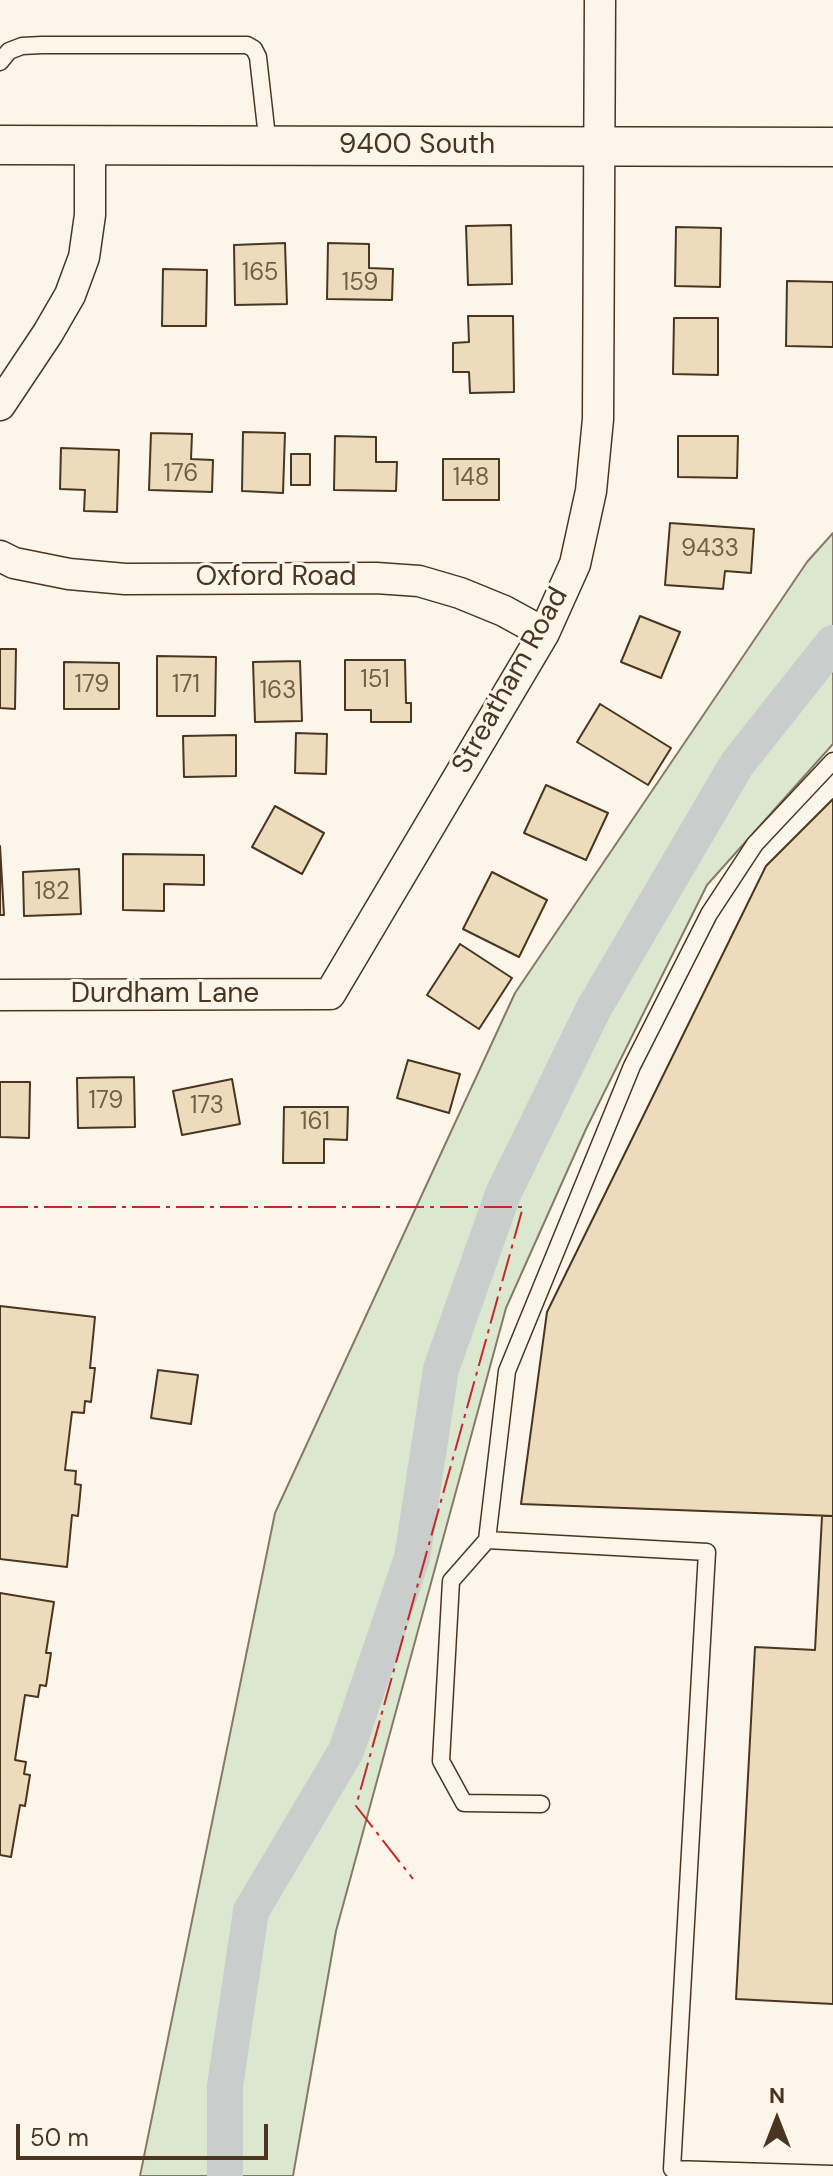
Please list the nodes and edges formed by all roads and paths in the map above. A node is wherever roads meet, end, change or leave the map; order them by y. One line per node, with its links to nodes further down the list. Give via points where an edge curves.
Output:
1 (600, 0): 6 (street, Streatham Road)
2 (0, 62): 5 (lane, via 22,46 247,45 258,57)
3 (0, 145): 4 (street, 9400 South)
4 (90, 146): 5 (street, 9400 South); 8 (street, via 84,257 70,295)
5 (268, 146): 6 (street, 9400 South)
6 (598, 146): 7 (street, 9400 South); 10 (street, Streatham Road, via 598,419 591,491 575,564)
7 (833, 147)
8 (0, 405)
9 (0, 556): 10 (street, Oxford Road, via 69,574 125,579 419,581 504,611)
10 (544, 633): 12 (street, Streatham Road)
11 (833, 761): 14 (lane, via 755,844 709,914 632,1066 507,1371)
12 (330, 994): 13 (street, Durdham Lane)
13 (0, 995)
14 (487, 1540): 15 (lane, via 451,1581 441,1761 464,1803); 16 (lane, via 707,1552 672,2169)
15 (541, 1804)
16 (833, 2174)

